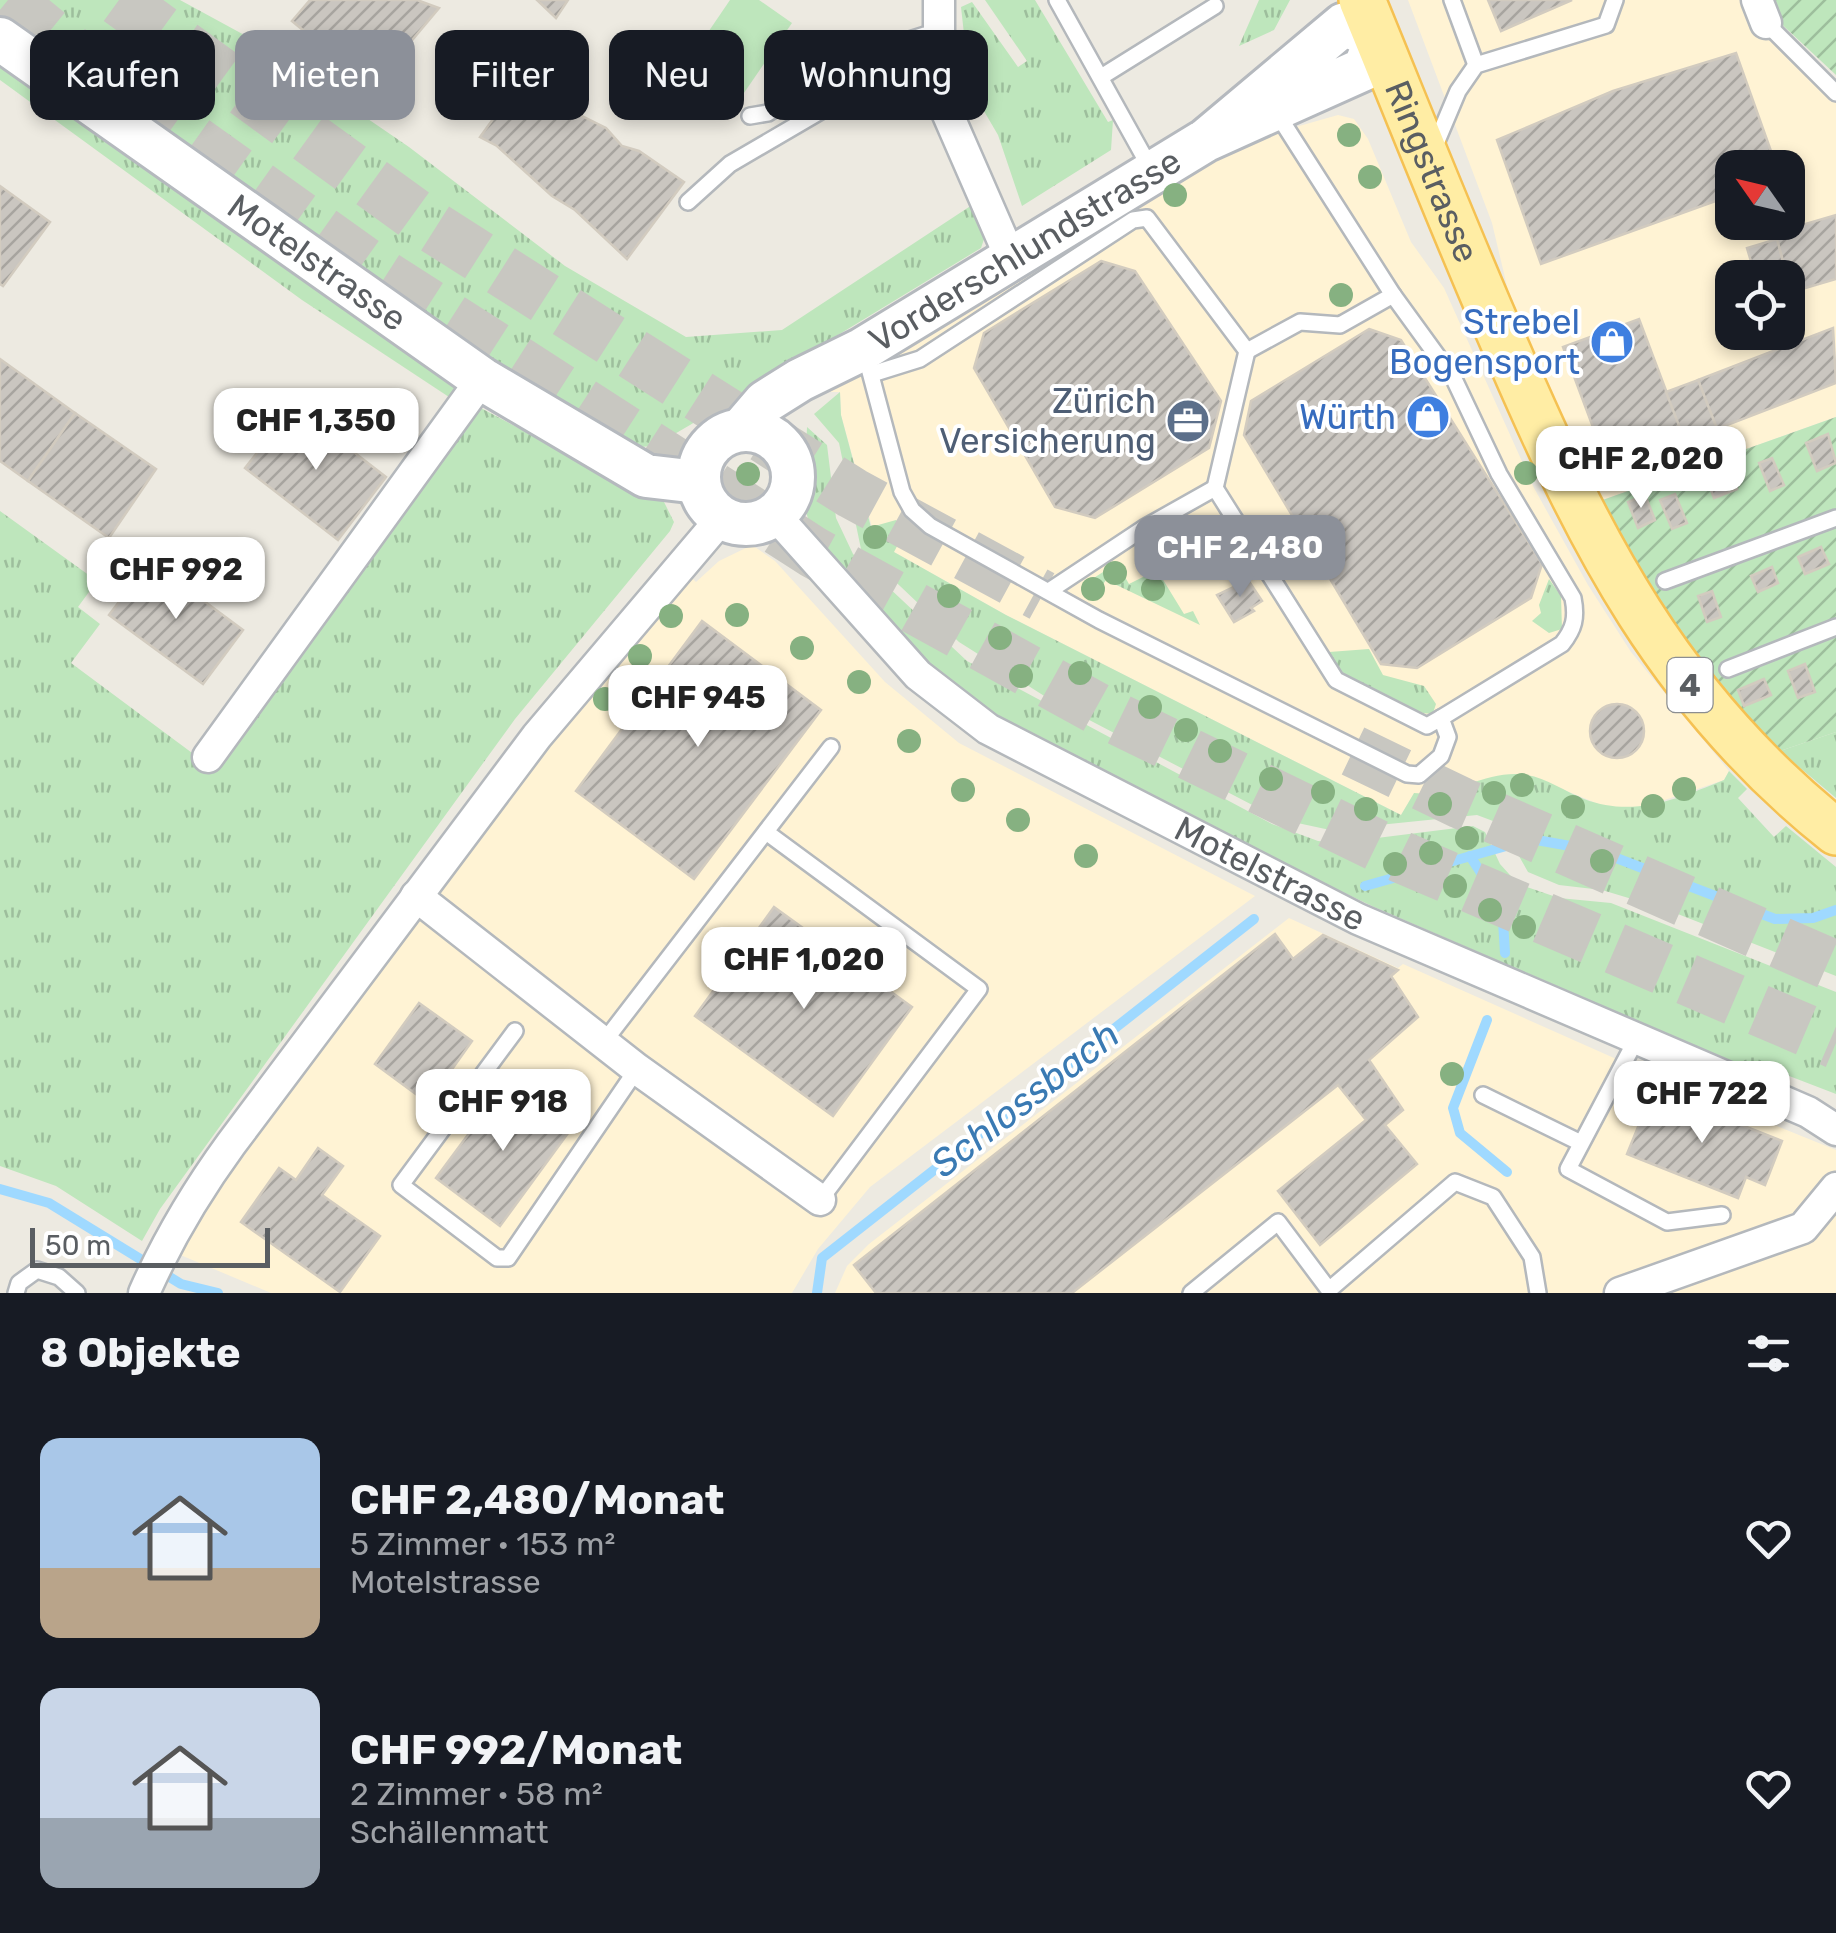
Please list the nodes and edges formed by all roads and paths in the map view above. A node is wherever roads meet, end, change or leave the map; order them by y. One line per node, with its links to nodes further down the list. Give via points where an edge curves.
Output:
1 (938, 0): 8 (street)
2 (1452, 0): 10 (lane)
3 (1615, 0): 10 (lane, via 1606,25)
4 (1060, 1): 11 (lane)
5 (1215, 6): 11 (lane)
6 (1761, 12): 12 (lane)
7 (1370, 19): 13 (street, Vorderschlundstrasse, via 1343,25); 18 (main road, Ringstrasse / 4)
8 (938, 30)
9 (0, 40): 25 (street, Motelstrasse)
10 (1476, 66): 18 (lane, via 1458,90)
11 (1101, 77): 19 (lane)
12 (1836, 93)
13 (1275, 98): 19 (street, Vorderschlundstrasse); 22 (lane)
14 (764, 114): 15 (lane)
15 (750, 116)
16 (805, 120): 20 (lane, via 730,164)
17 (950, 120): 21 (street)
18 (1428, 163): 41 (main road, Ringstrasse / 4, via 1570,494 1625,596 1718,719)
19 (1152, 172): 21 (street, Vorderschlundstrasse)
20 (688, 202)
21 (1010, 259): 24 (street, Vorderschlundstrasse)
22 (1393, 294): 23 (lane, via 1340,325 1300,322); 37 (lane, via 1454,379 1576,614 1562,644)
23 (1247, 351): 24 (lane, via 1147,218 1133,220 920,359); 29 (lane)
24 (860, 361): 26 (street, Vorderschlundstrasse, via 800,380 766,402); 27 (street, Vorderschlundstrasse, via 812,398); 34 (lane, via 912,510)
25 (482, 379): 28 (street, Motelstrasse, via 646,476); 39 (street)
26 (741, 430): 27 (street); 28 (street, via 714,442)
27 (782, 447): 30 (street, via 793,483)
28 (698, 482): 31 (street)
29 (1216, 488): 34 (lane); 37 (lane, via 1336,680 1427,726)
30 (774, 515): 31 (street, via 758,524); 44 (street, Motelstrasse, via 918,675 988,730 1358,919)
31 (721, 518): 42 (street, via 537,736)
32 (1836, 518): 33 (lane)
33 (1665, 582)
34 (1049, 591): 37 (lane, via 1407,774 1430,770 1441,756 1448,737)
35 (1836, 628): 36 (lane)
36 (1728, 669)
37 (1441, 718)
38 (831, 747): 40 (lane)
39 (208, 757)
40 (766, 832): 45 (lane); 51 (lane, via 979,990)
41 (1836, 832)
42 (416, 896): 45 (street); 53 (street, via 220,1158)
43 (515, 1031): 46 (lane, via 401,1185 497,1258 508,1258)
44 (1637, 1038): 48 (street, Motelstrasse); 49 (lane)
45 (603, 1042): 46 (street)
46 (637, 1069): 51 (street)
47 (1482, 1095): 49 (lane)
48 (1836, 1130)
49 (1581, 1144): 52 (lane, via 1568,1169 1668,1222)
50 (1836, 1188): 58 (street, via 1803,1228)
51 (820, 1200)
52 (1722, 1215)
53 (146, 1288)
54 (16, 1293): 55 (lane, via 37,1270)
55 (77, 1293)
56 (1191, 1293): 57 (lane, via 1278,1222 1329,1290 1456,1182 1493,1197 1532,1257)
57 (1538, 1293)
58 (1620, 1293)

